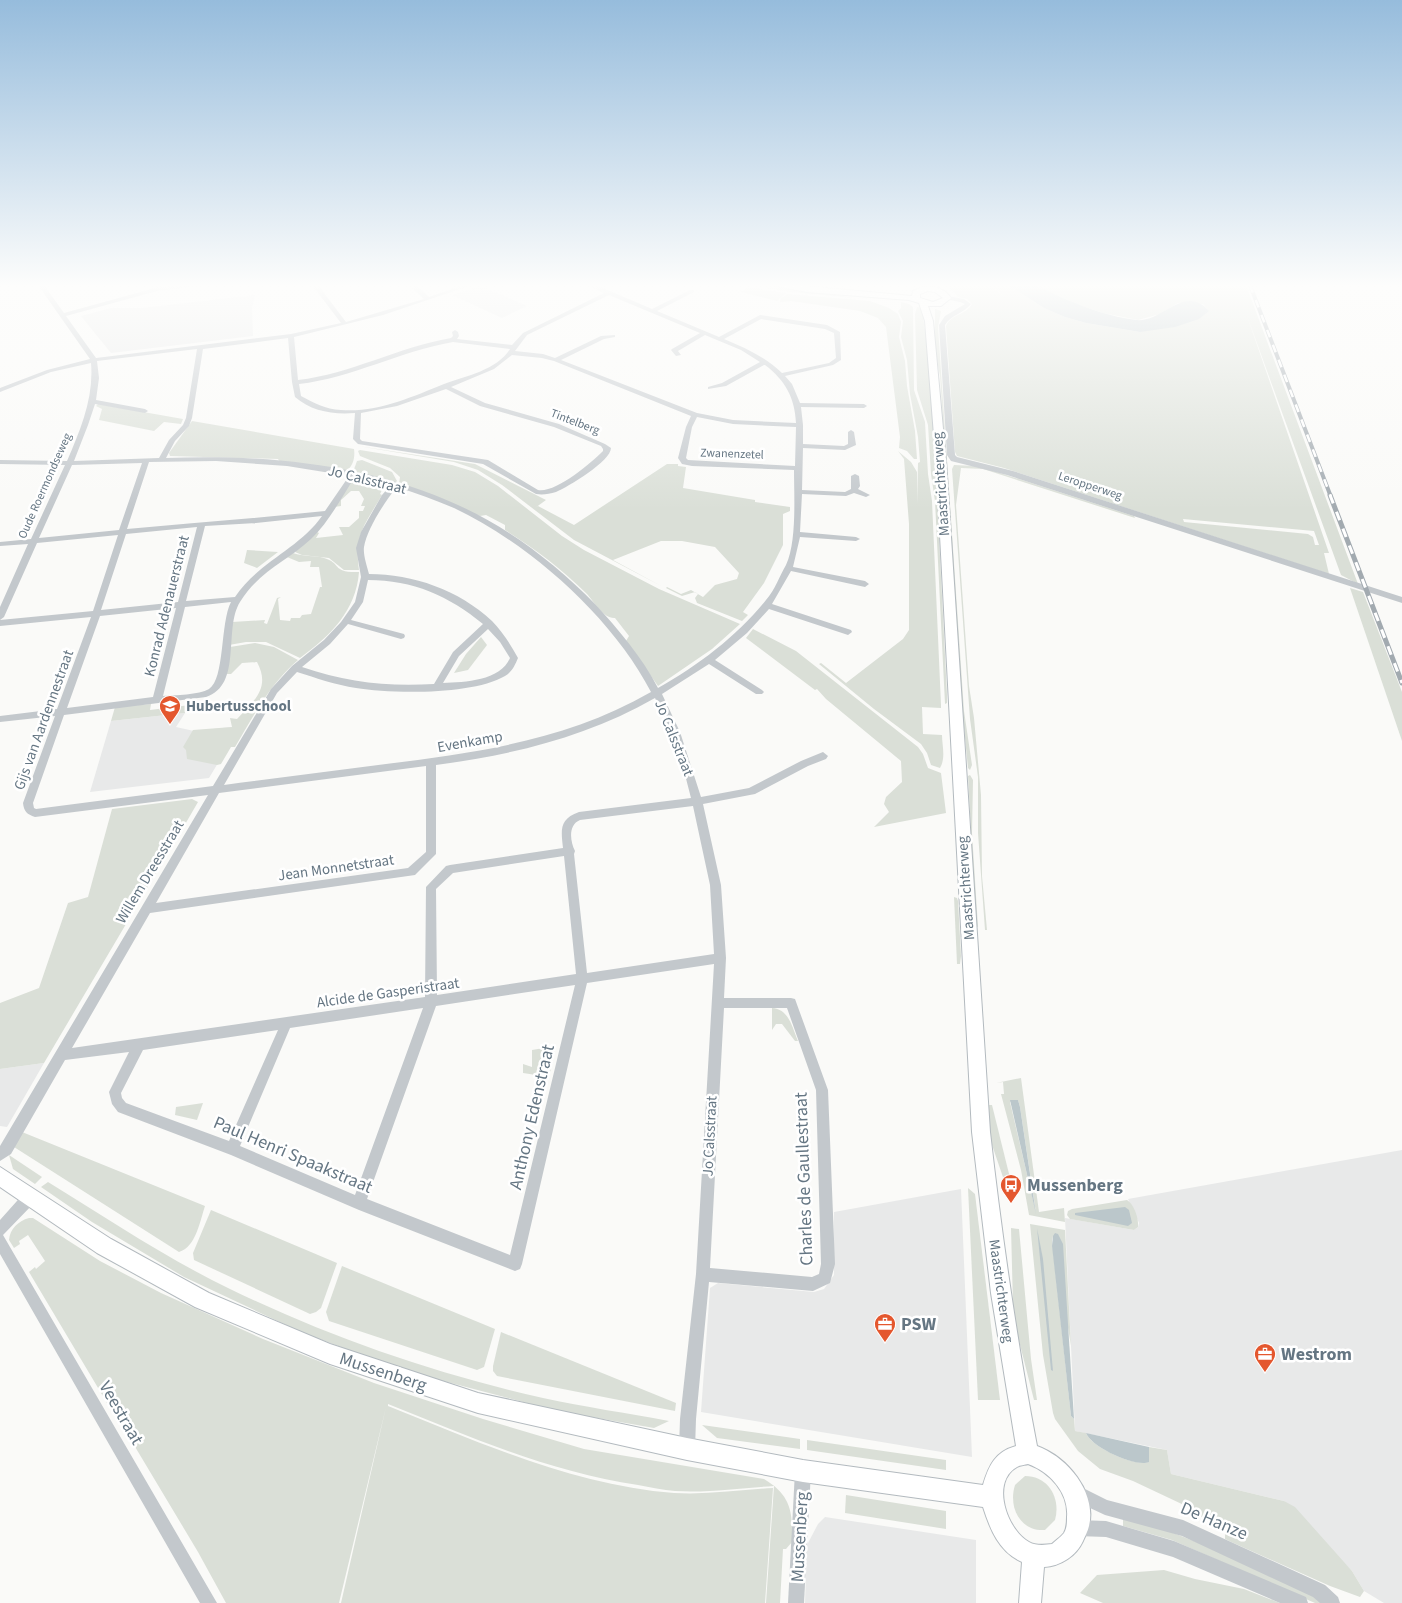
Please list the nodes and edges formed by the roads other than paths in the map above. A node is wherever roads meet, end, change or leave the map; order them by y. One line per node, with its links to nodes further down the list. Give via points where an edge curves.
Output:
1 (94, 360): 16 (street, via 49,371); 17 (street, Oude Roermondseweg)
2 (198, 360): 27 (street, via 189,418)
3 (293, 360): 13 (street)
4 (384, 360): 13 (street, via 333,378)
5 (501, 360): 14 (street, via 492,368)
6 (556, 360): 22 (street)
7 (760, 360): 11 (street, Evenkamp)
8 (838, 360): 12 (street)
9 (932, 360): 89 (main road, Maastrichterweg, via 981,1132 1007,1340)
10 (944, 360): 48 (street, Leropperweg, via 951,455 954,459 1019,476)
11 (764, 362): 12 (street, Evenkamp); 15 (street, via 724,385)
12 (781, 375): 18 (street, Evenkamp)
13 (295, 382): 21 (street, via 298,397 309,405)
14 (445, 386): 21 (street); 21 (street, Tintelberg, via 477,404 558,426 604,445 607,452 589,469 554,490 538,493 485,462 360,443 356,439)
15 (710, 388)
16 (0, 390)
17 (92, 402): 20 (street); 29 (street, Oude Roermondseweg)
18 (798, 405): 19 (street); 23 (street, Evenkamp)
19 (864, 406)
20 (145, 411)
21 (358, 413)
22 (695, 415): 23 (street, via 733,422); 30 (street, Zwanenzetel, via 682,458 685,462)
23 (800, 425): 25 (street, Evenkamp)
24 (851, 432): 25 (street, via 852,445 845,448)
25 (800, 446): 30 (street, Evenkamp)
26 (146, 460): 27 (street, Jo Calsstraat); 29 (street, Jo Calsstraat); 39 (street, Gijs van Aardennestraat)
27 (161, 460): 31 (street, Jo Calsstraat, via 284,463)
28 (0, 462): 29 (street, Jo Calsstraat)
29 (70, 462): 42 (street, Oude Roermondseweg)
30 (798, 468): 35 (street, Evenkamp)
31 (353, 475): 33 (street, Jo Calsstraat); 37 (street)
32 (855, 476): 34 (street)
33 (395, 485): 45 (street, Willem Dreesstraat, via 365,532 360,548); 62 (street, Jo Calsstraat, via 456,507 533,551 569,583 612,629)
34 (854, 490): 35 (street, via 846,494); 36 (street)
35 (799, 492): 40 (street, Evenkamp)
36 (866, 495)
37 (326, 513): 38 (street, Konrad Adenauerstraat); 47 (street, via 314,532 250,583)
38 (202, 524): 39 (street); 49 (street, Konrad Adenauerstraat)
39 (124, 532): 42 (street); 51 (street, Gijs van Aardennestraat)
40 (797, 534): 41 (street); 44 (street, Evenkamp)
41 (856, 539)
42 (33, 541): 43 (street); 52 (street, Oude Roermondseweg)
43 (0, 544)
44 (787, 568): 46 (street); 50 (street, Evenkamp)
45 (365, 576): 53 (street, Willem Dreesstraat, via 359,602); 55 (street, via 382,575 430,588 456,600)
46 (865, 584)
47 (238, 599): 49 (street); 63 (street, via 228,620 222,675 216,689 206,694)
48 (1402, 600)
49 (180, 605): 51 (street); 63 (street, Konrad Adenauerstraat)
50 (766, 605): 56 (street); 58 (street, Evenkamp, via 749,626)
51 (96, 614): 54 (street); 64 (street, Gijs van Aardennestraat)
52 (0, 617)
53 (346, 621): 57 (street); 59 (street, Willem Dreesstraat, via 327,642)
54 (0, 623)
55 (489, 623): 60 (street, via 456,654); 60 (street, via 508,646 514,658 511,666 499,675 474,682)
56 (848, 632)
57 (401, 636)
58 (710, 661): 61 (street); 62 (street, Evenkamp)
59 (295, 668): 60 (street, via 356,685 385,688); 68 (street, Willem Dreesstraat, via 274,691)
60 (437, 686)
61 (759, 692)
62 (656, 694): 67 (street, Evenkamp, via 597,723 544,741); 69 (street, Jo Calsstraat, via 684,754)
63 (158, 700): 64 (street)
64 (62, 712): 65 (street); 68 (street, Gijs van Aardennestraat, via 28,803 29,810 35,813)
65 (0, 720)
66 (823, 756): 69 (street, Anthony Edenstraat, via 807,760 775,781 752,790)
67 (432, 762): 68 (street, Evenkamp); 71 (street, Jean Monnetstraat, via 431,854 411,872)
68 (217, 790): 71 (street, Willem Dreesstraat)
69 (698, 801): 70 (street, Anthony Edenstraat, via 572,819 566,828); 72 (street, Jo Calsstraat, via 716,889)
70 (570, 851): 73 (street, Anthony Edenstraat); 74 (street, via 450,869 431,887)
71 (147, 908): 78 (street, Willem Dreesstraat)
72 (720, 958): 73 (street, Alcide de Gasperistraat); 75 (street, Jo Calsstraat)
73 (582, 979): 74 (street, Alcide de Gasperistraat); 86 (street, Anthony Edenstraat)
74 (431, 1002): 76 (street, Alcide de Gasperistraat); 83 (street)
75 (718, 1003): 87 (street, Jo Calsstraat); 87 (street, Charles de Gaullestraat, via 791,1004 822,1090 828,1264 825,1278 813,1284)
76 (286, 1024): 77 (street, Alcide de Gasperistraat); 79 (street)
77 (139, 1046): 78 (street, Alcide de Gasperistraat); 79 (street, Paul Henri Spaakstraat, via 115,1092 122,1108)
78 (60, 1055): 80 (street, Willem Dreesstraat)
79 (232, 1149): 83 (street, Paul Henri Spaakstraat)
80 (0, 1155)
81 (0, 1176): 82 (street, Mussenberg)
82 (30, 1197): 84 (street); 88 (street, Mussenberg, via 104,1246 202,1300 330,1354 478,1403)
83 (359, 1203): 86 (street, Paul Henri Spaakstraat)
84 (0, 1230)
85 (0, 1241): 95 (street, Veestraat)
86 (515, 1264)
87 (703, 1274): 88 (street, Jo Calsstraat)
88 (687, 1449): 90 (street, Mussenberg)
89 (1028, 1453): 91 (main road, via 1051,1462); 92 (main road, via 1013,1456 1003,1463 996,1474)
90 (804, 1471): 92 (street, Mussenberg); 96 (street, Mussenberg)
91 (1074, 1492): 93 (main road); 99 (street, De Hanze, via 1105,1506 1183,1528 1319,1591)
92 (992, 1497): 94 (main road, via 995,1514 1006,1534 1020,1549)
93 (1077, 1528): 94 (main road, via 1062,1551 1048,1556); 98 (street, via 1106,1529 1174,1549)
94 (1034, 1555): 97 (main road)
95 (209, 1603)
96 (796, 1603)
97 (1030, 1603)
98 (1300, 1603)
99 (1332, 1603)

